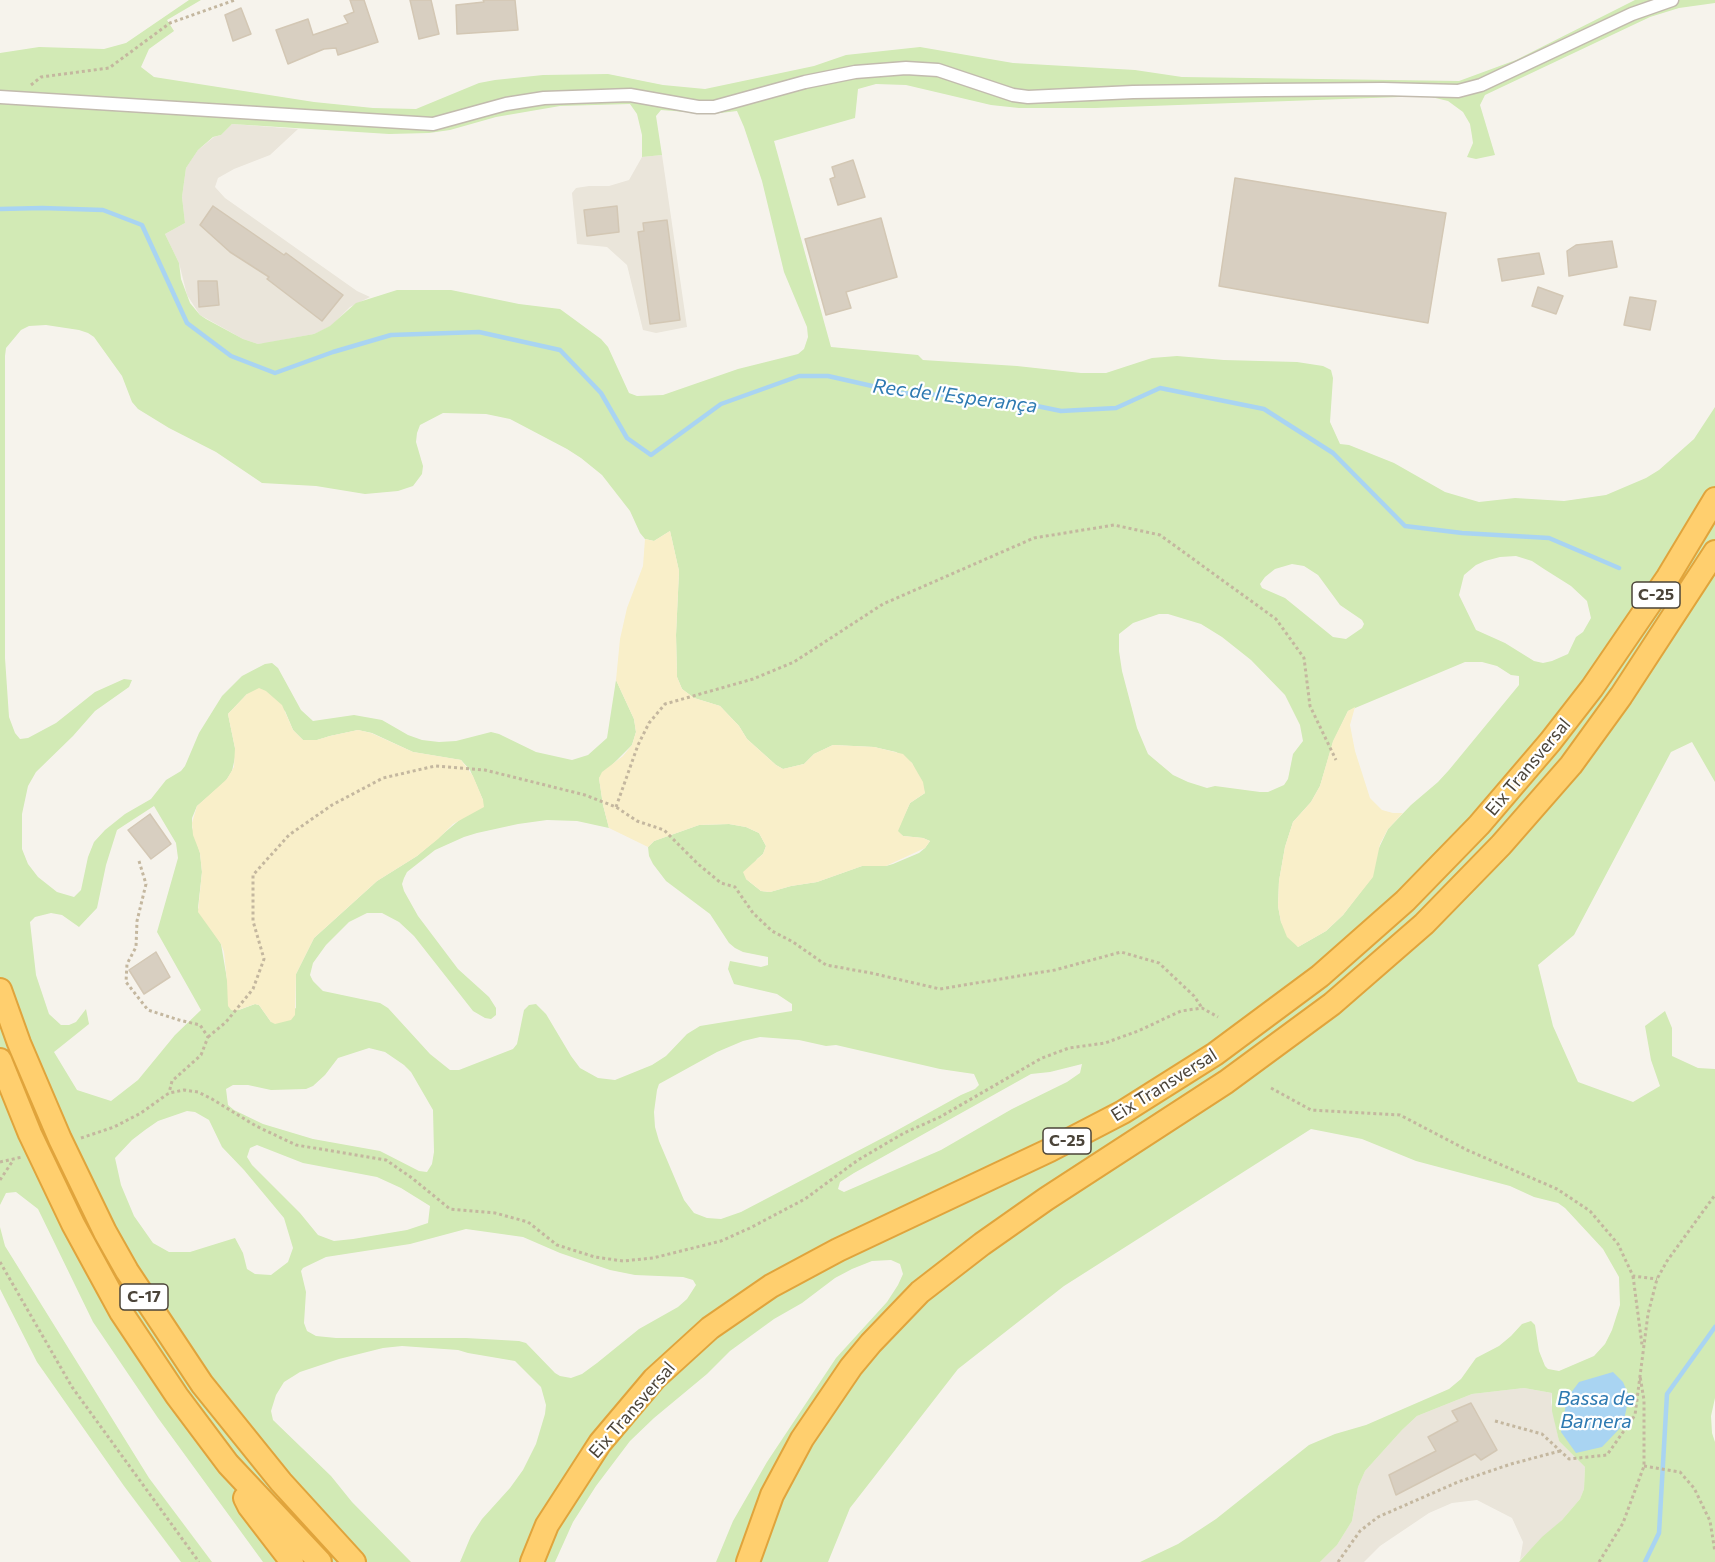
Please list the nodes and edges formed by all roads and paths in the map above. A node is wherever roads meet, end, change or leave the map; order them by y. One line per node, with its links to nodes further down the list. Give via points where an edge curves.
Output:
1 (235, 0): 4 (path, via 170,22 109,68 41,77)
2 (1672, 0): 4 (street, via 1481,85 1458,91 1244,90 1028,98 938,70 906,68 855,72 714,106 698,107 630,95 544,98 433,124)
3 (0, 97): 4 (street)
4 (17, 97)
5 (1715, 499): 37 (highway, Eix Transversal / C-25, via 1668,577 1592,688 1479,825 1405,901 1320,976 1215,1054 1124,1112 838,1250 771,1286 710,1328 654,1379 600,1443 547,1525)
6 (1715, 552): 38 (highway, C-25, via 1571,765 1502,845 1424,924 1332,1004 1226,1082 982,1244 920,1292 871,1343 802,1439 772,1495)
7 (1335, 760): 8 (path, via 1310,706 1304,658 1276,619 1160,534 1113,525 1034,538 883,604 794,662 710,693 665,704 649,723)
8 (616, 807): 11 (path, via 637,821 664,830 721,883 735,887 772,931 826,965 940,989 1055,970 1120,952 1159,963); 13 (path, via 530,780 485,770 435,766 383,778 332,805 289,835 254,875 253,921 264,959 253,989)
9 (139, 861): 13 (path, via 146,884 137,921 136,947 126,964 126,982 148,1010 200,1024)
10 (0, 990): 36 (highway, C-17, via 60,1139 127,1271 202,1384 281,1482)
11 (1202, 1008): 12 (path); 16 (path, via 1181,1011 1105,1043 1069,1048 1042,1058 858,1160 805,1199 721,1241 624,1261 557,1245 528,1222 495,1213 450,1209 386,1160 296,1145 198,1092)
12 (1218, 1017)
13 (208, 1037): 16 (path, via 201,1055 172,1081)
14 (0, 1060): 30 (highway, C-17, via 26,1125 96,1268 177,1396)
15 (1272, 1088): 24 (path, via 1311,1110 1400,1115 1467,1150 1557,1189 1590,1211 1618,1244)
16 (169, 1093): 17 (path, via 114,1127)
17 (78, 1139)
18 (23, 1157): 19 (path)
19 (14, 1159): 20 (path); 21 (path)
20 (0, 1162)
21 (0, 1180)
22 (1715, 1195): 25 (path)
23 (0, 1262): 33 (path, via 72,1387)
24 (1633, 1276): 25 (path); 26 (path)
25 (1657, 1279): 26 (path)
26 (1642, 1352): 27 (path)
27 (1640, 1371): 29 (path, via 1635,1415 1607,1455 1569,1459); 31 (path)
28 (1495, 1421): 29 (path, via 1542,1434)
29 (1560, 1451): 39 (path, via 1458,1482 1378,1517 1360,1531)
30 (228, 1464): 34 (highway, via 249,1506); 35 (highway, C-17)
31 (1644, 1466): 32 (path, via 1680,1472 1694,1488 1710,1521); 40 (path, via 1623,1522)
32 (1715, 1552)
33 (198, 1562)
34 (292, 1562)
35 (320, 1562)
36 (354, 1562)
37 (532, 1562)
38 (748, 1562)
39 (1338, 1562)
40 (1599, 1562)

